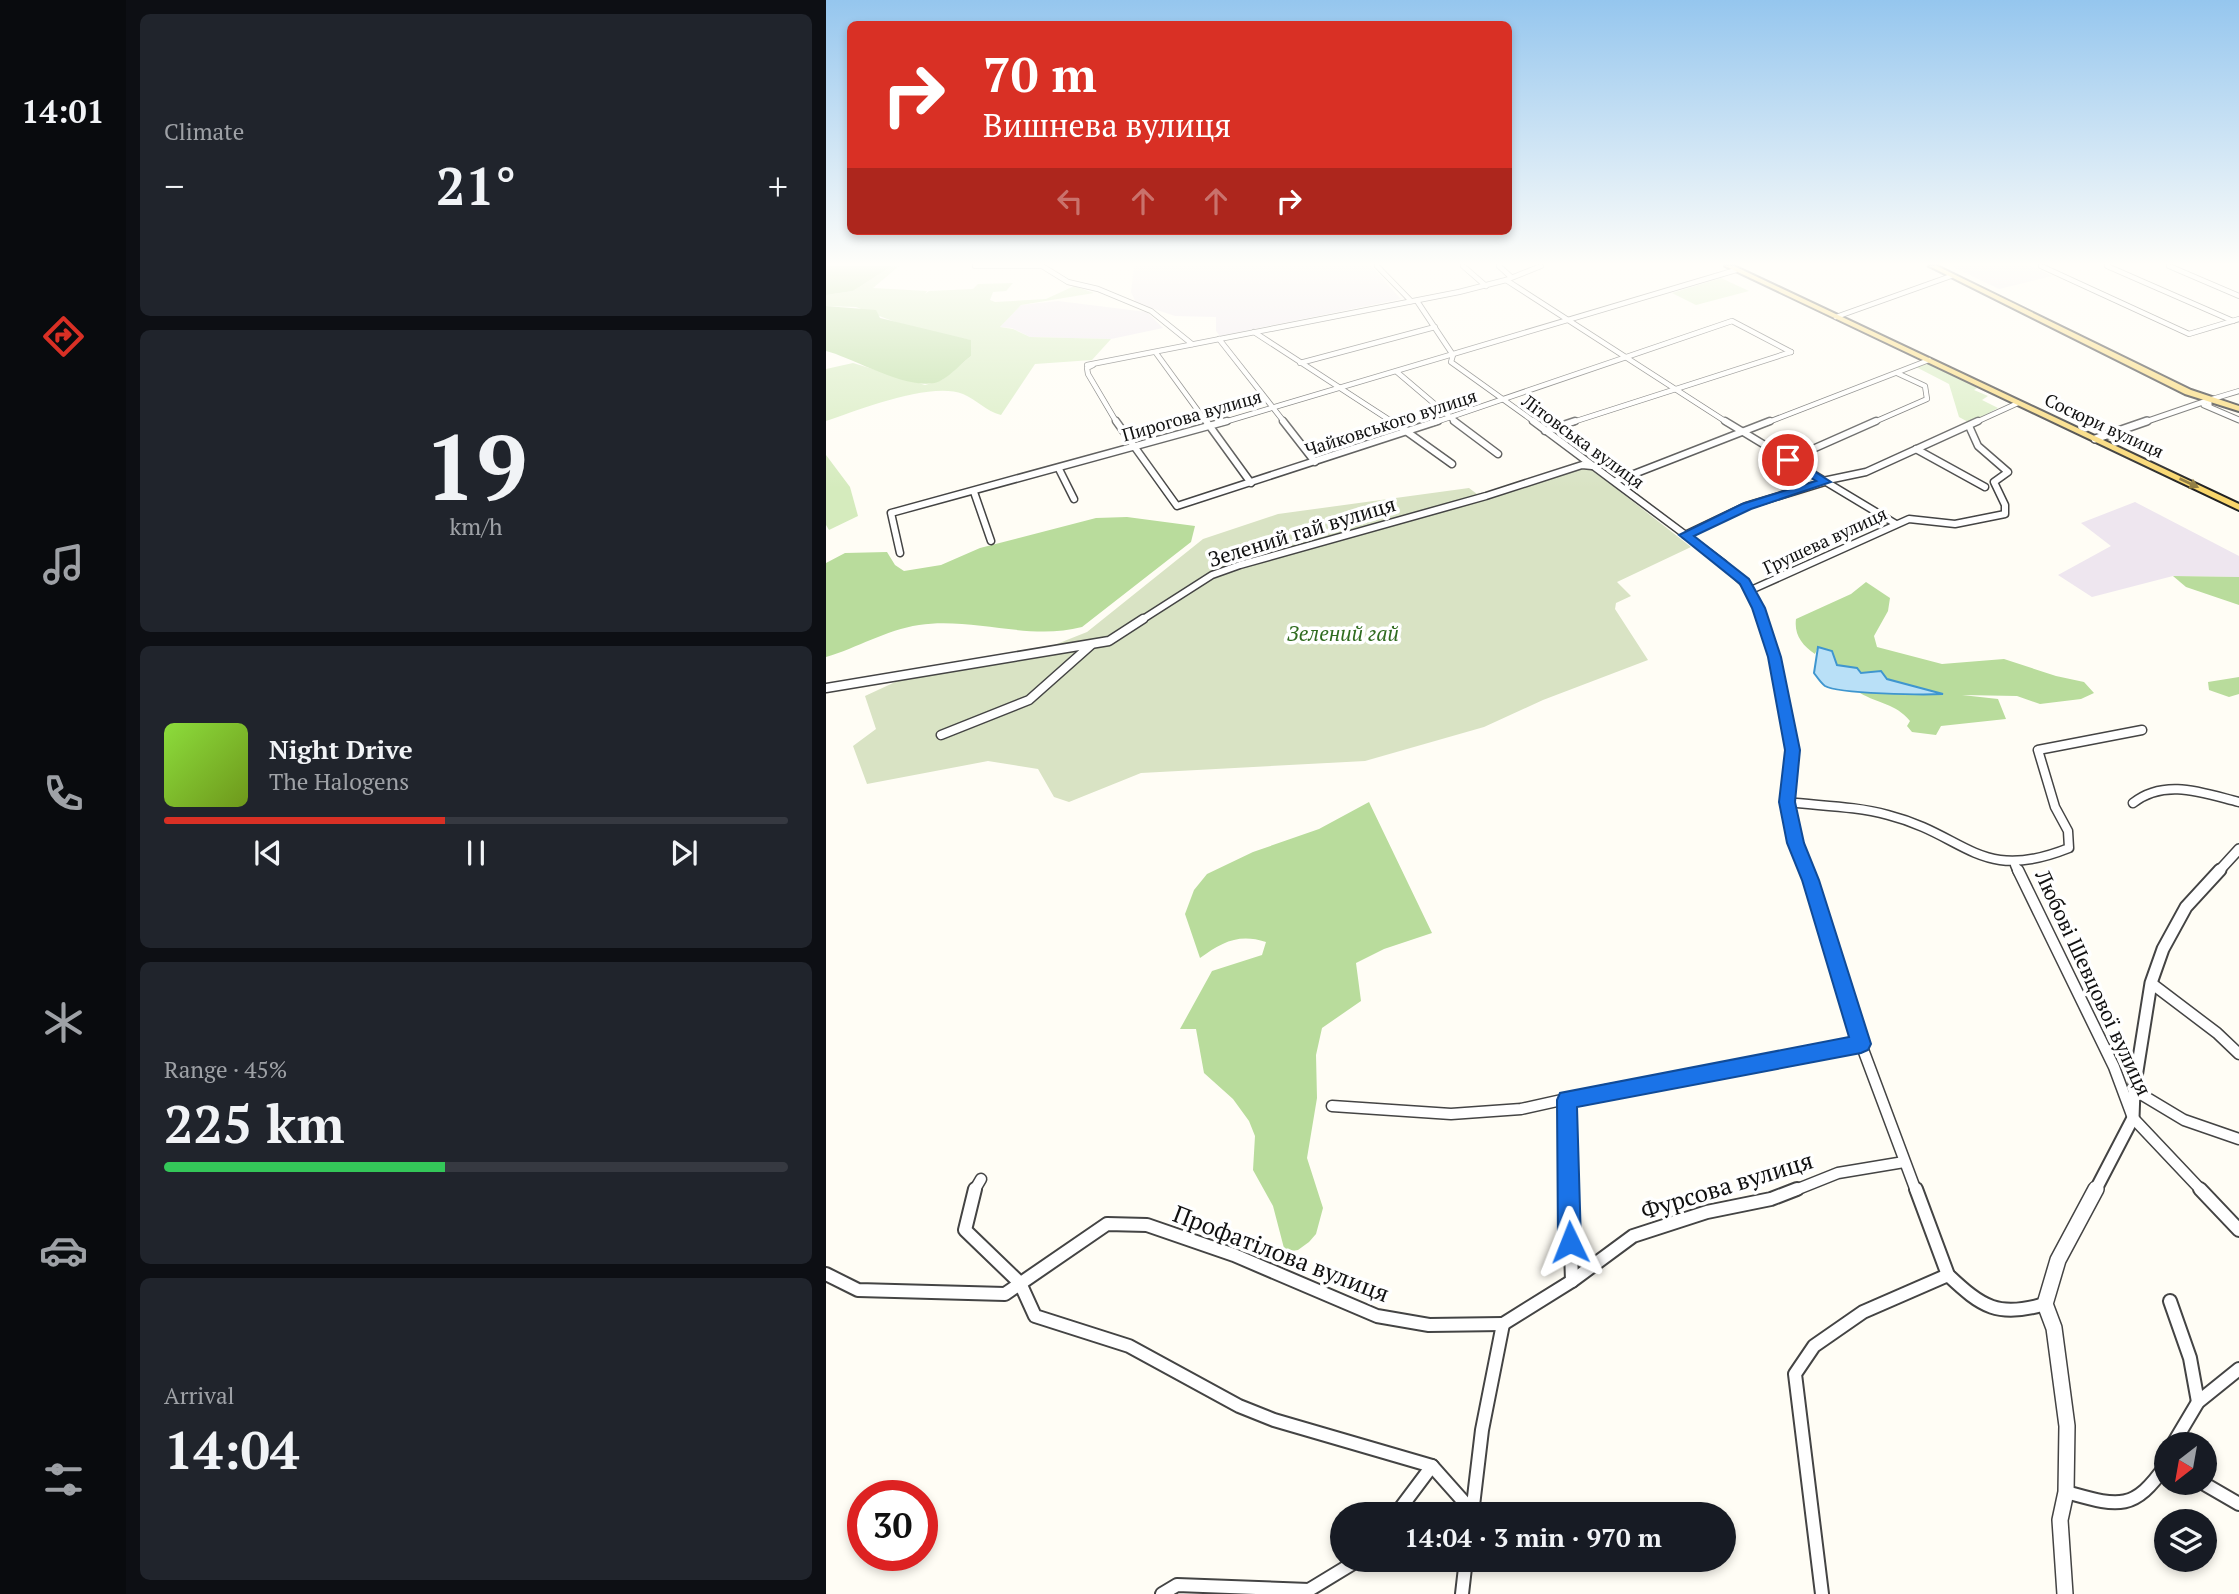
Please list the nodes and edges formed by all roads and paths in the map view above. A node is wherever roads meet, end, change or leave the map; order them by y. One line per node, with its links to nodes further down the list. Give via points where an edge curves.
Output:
1 (1188, 340): 13 (street)
2 (1216, 340): 13 (street)
3 (1219, 340): 29 (street)
4 (1266, 340): 18 (street)
5 (1385, 340): 18 (street)
6 (1443, 340): 15 (street, Літовська вулиця)
7 (1501, 340): 15 (street, Пирогова вулиця)
8 (1602, 340): 16 (street)
9 (1673, 340): 16 (street, Чайковського вулиця)
10 (1769, 340): 24 (street, Чайковського вулиця, via 1791,352)
11 (1887, 340): 17 (main road, Сосюри вулиця)
12 (2082, 340): 28 (main road)
13 (1192, 344): 14 (street)
14 (1156, 352): 20 (street); 34 (street)
15 (1452, 355): 21 (street, Пирогова вулиця); 26 (street, Літовська вулиця, via 1451,362)
16 (1626, 356): 24 (street); 26 (street, Чайковського вулиця)
17 (1929, 360): 22 (street); 27 (main road, Сосюри вулиця)
18 (1300, 363): 23 (street)
19 (1085, 365): 20 (street)
20 (1093, 365): 39 (street, via 1088,374)
21 (1396, 372): 23 (street, Пирогова вулиця); 31 (street)
22 (1897, 373): 37 (street); 42 (street, via 1925,386 1927,399)
23 (1338, 389): 29 (street, Пирогова вулиця); 35 (street)
24 (1679, 390): 36 (street); 37 (street)
25 (2239, 391): 28 (street)
26 (1502, 401): 31 (street, Чайковського вулиця); 36 (street, Літовська вулиця)
27 (2018, 402): 33 (street); 38 (main road, Сосюри вулиця)
28 (2209, 403): 30 (main road, via 2224,401); 32 (street); 38 (street)
29 (1271, 407): 34 (street, Пирогова вулиця); 43 (street)
30 (2239, 409)
31 (1450, 418): 35 (street, Чайковського вулиця); 41 (street)
32 (2239, 420)
33 (1969, 426): 40 (street); 54 (street, Грушева вулиця, via 1978,446 2008,472 1994,482 2006,514 1955,524 1909,519)
34 (1208, 427): 39 (street, Пирогова вулиця); 49 (street)
35 (1408, 432): 43 (street, Чайковського вулиця); 44 (street)
36 (1545, 432): 45 (street, Літовська вулиця)
37 (1742, 432): 42 (street); 47 (street)
38 (2095, 439): 53 (main road, Сосюри вулиця, one-way to 53)
39 (1133, 448): 46 (street, Пирогова вулиця); 49 (street, Чайковського вулиця, via 1177,506)
40 (1916, 449): 48 (street, via 1866,472); 50 (street)
41 (1498, 454)
42 (1788, 460): 48 (street)
43 (1315, 463): 49 (street, Чайковського вулиця)
44 (1452, 464)
45 (1592, 466): 47 (street, Літовська вулиця); 59 (street, Зелений гай вулиця, via 1582,465 1212,575 1109,641)
46 (1059, 469): 51 (street, Пирогова вулиця); 52 (street)
47 (1616, 481): 55 (street, Літовська вулиця)
48 (1824, 482): 54 (street); 55 (street, via 1746,506)
49 (1251, 483)
50 (1985, 487)
51 (974, 492): 56 (street); 57 (street, Пирогова вулиця, via 891,513)
52 (1074, 499)
53 (2239, 507)
54 (1896, 524): 58 (street, Грушева вулиця)
55 (1685, 535): 58 (street, Літовська вулиця)
56 (991, 541)
57 (900, 553)
58 (1751, 590): 63 (street, via 1774,657 1793,750)
59 (1091, 645): 60 (street, Зелений гай вулиця); 62 (street, via 1028,700)
60 (826, 688)
61 (2142, 730): 67 (street, via 2038,750 2055,807 2068,831 2069,848 2048,859)
62 (941, 735)
63 (1787, 802): 67 (street, via 1889,815 1930,830 1974,855); 69 (street, via 1795,843 1811,880)
64 (2133, 803): 65 (street, via 2151,790 2173,788)
65 (2239, 803)
66 (2239, 849): 68 (street, Любові Шевцової вулиця, via 2186,907)
67 (2015, 866): 74 (street, Любові Шевцової вулиця, via 2114,1067)
68 (2151, 983): 70 (street); 71 (street, Любові Шевцової вулиця)
69 (1861, 1044): 72 (street); 76 (street)
70 (2239, 1054)
71 (2134, 1090): 74 (street, Любові Шевцової вулиця); 75 (street, via 2179,1120)
72 (1567, 1100): 73 (street, via 1451,1114); 81 (street)
73 (1332, 1106)
74 (2133, 1118): 78 (street); 84 (street, Любові Шевцової вулиця, via 2058,1259)
75 (2239, 1139)
76 (1904, 1163): 80 (street); 81 (street, Фурсова вулиця, via 1838,1173 1771,1199 1707,1212 1633,1236)
77 (981, 1179): 82 (street, via 972,1195 965,1230)
78 (2239, 1230)
79 (826, 1274): 82 (street, Профатілова вулиця, via 858,1290 918,1293 1005,1294)
80 (1948, 1275): 84 (street, via 1993,1311 2019,1313); 101 (street, via 1863,1312 1814,1346 1795,1374)
81 (1572, 1281): 85 (street, Фурсова вулиця)
82 (1020, 1283): 85 (street, Профатілова вулиця, via 1107,1224 1147,1225 1234,1255 1377,1315 1429,1325); 89 (street, via 1035,1316 1129,1346 1274,1420)
83 (2170, 1301): 87 (street, via 2190,1358)
84 (2045, 1304): 91 (street, via 2054,1328 2067,1426)
85 (1503, 1324): 95 (street, via 1479,1443)
86 (2239, 1369): 87 (street)
87 (2198, 1402): 88 (street)
88 (2180, 1432)
89 (1432, 1466): 93 (street); 94 (street)
90 (2154, 1484): 91 (street, via 2133,1504)
91 (2066, 1492): 102 (street, via 2060,1520)
92 (2217, 1492): 96 (street)
93 (1405, 1502)
94 (1464, 1502)
95 (1473, 1502)
96 (2239, 1504)
97 (1339, 1572): 99 (street, via 1310,1590 1177,1585)
98 (1465, 1572): 100 (street)
99 (1162, 1594)
100 (1462, 1594)
101 (1822, 1594)
102 (2065, 1594)

